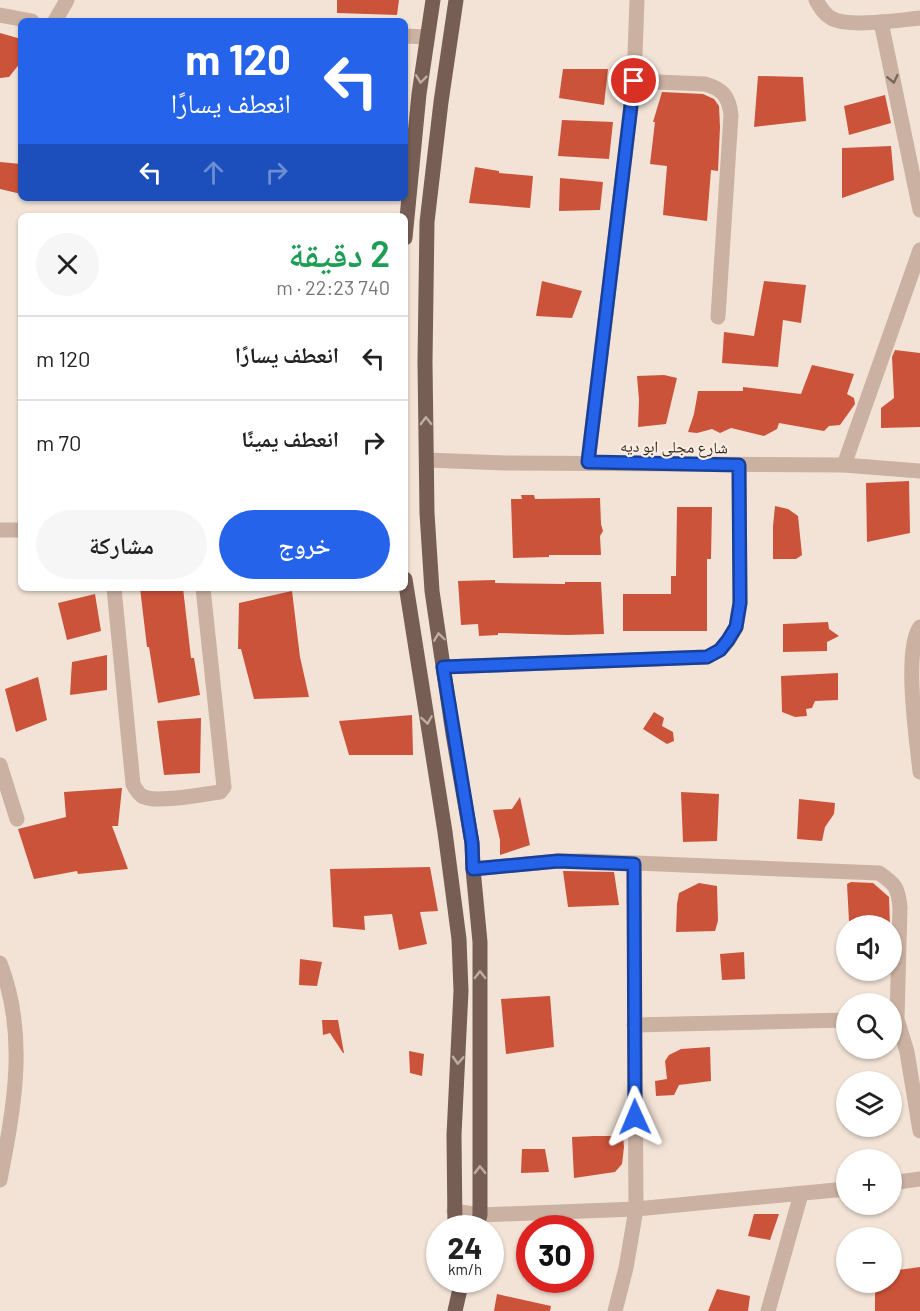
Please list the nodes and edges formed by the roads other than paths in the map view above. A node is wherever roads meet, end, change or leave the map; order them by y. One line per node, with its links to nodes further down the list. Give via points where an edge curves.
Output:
1 (67, 0): 8 (street)
2 (433, 0): 12 (main road)
3 (456, 0): 15 (main road)
4 (637, 0): 13 (street)
5 (816, 0): 10 (street, via 830,18 841,22)
6 (0, 15): 7 (street)
7 (18, 18)
8 (57, 18)
9 (920, 18): 10 (street)
10 (880, 22): 16 (street, one-way to 16)
11 (408, 36): 12 (street)
12 (427, 37): 14 (main road, one-way to 14)
13 (634, 81): 19 (street, via 705,84 716,87 728,99 731,115); 21 (street)
14 (412, 166): 15 (main road); 17 (main road)
15 (433, 167): 20 (main road, one-way to 15, via 427,222)
16 (920, 210)
17 (407, 213)
18 (920, 250): 23 (street)
19 (718, 317)
20 (427, 460): 21 (street, شارع مجلى ابو ديه); 31 (main road, one-way to 20, via 432,580)
21 (588, 462): 22 (street, شارع مجلى ابو ديه)
22 (739, 465): 23 (street, شارع مجلى ابو ديه); 31 (street, via 740,603 736,627 720,650 707,657)
23 (844, 465): 24 (street, شارع مجلى ابو ديه)
24 (920, 471)
25 (0, 530): 26 (street)
26 (18, 530)
27 (114, 591): 28 (street, via 133,784 149,799 220,792 224,787)
28 (203, 591)
29 (407, 591): 49 (main road, one-way to 49, via 459,939)
30 (920, 627): 33 (street, via 912,655)
31 (443, 667): 36 (main road)
32 (0, 765): 34 (street)
33 (920, 772)
34 (17, 819)
35 (634, 864): 36 (street, via 558,861); 38 (street, via 879,873 898,890); 40 (street)
36 (473, 869): 52 (main road, one-way to 36, via 480,942)
37 (0, 963): 44 (street, via 14,1020 17,1073)
38 (895, 993)
39 (836, 1020): 40 (street)
40 (634, 1025): 48 (street)
41 (902, 1038): 42 (street, via 908,1052)
42 (920, 1131)
43 (920, 1179): 45 (street)
44 (0, 1180)
45 (902, 1181)
46 (836, 1190): 47 (street)
47 (801, 1194): 48 (street); 55 (street)
48 (636, 1209): 53 (street); 54 (street)
49 (454, 1211): 50 (main road); 51 (street)
50 (454, 1215)
51 (463, 1215)
52 (478, 1215)
53 (504, 1220)
54 (615, 1311)
55 (768, 1311)

